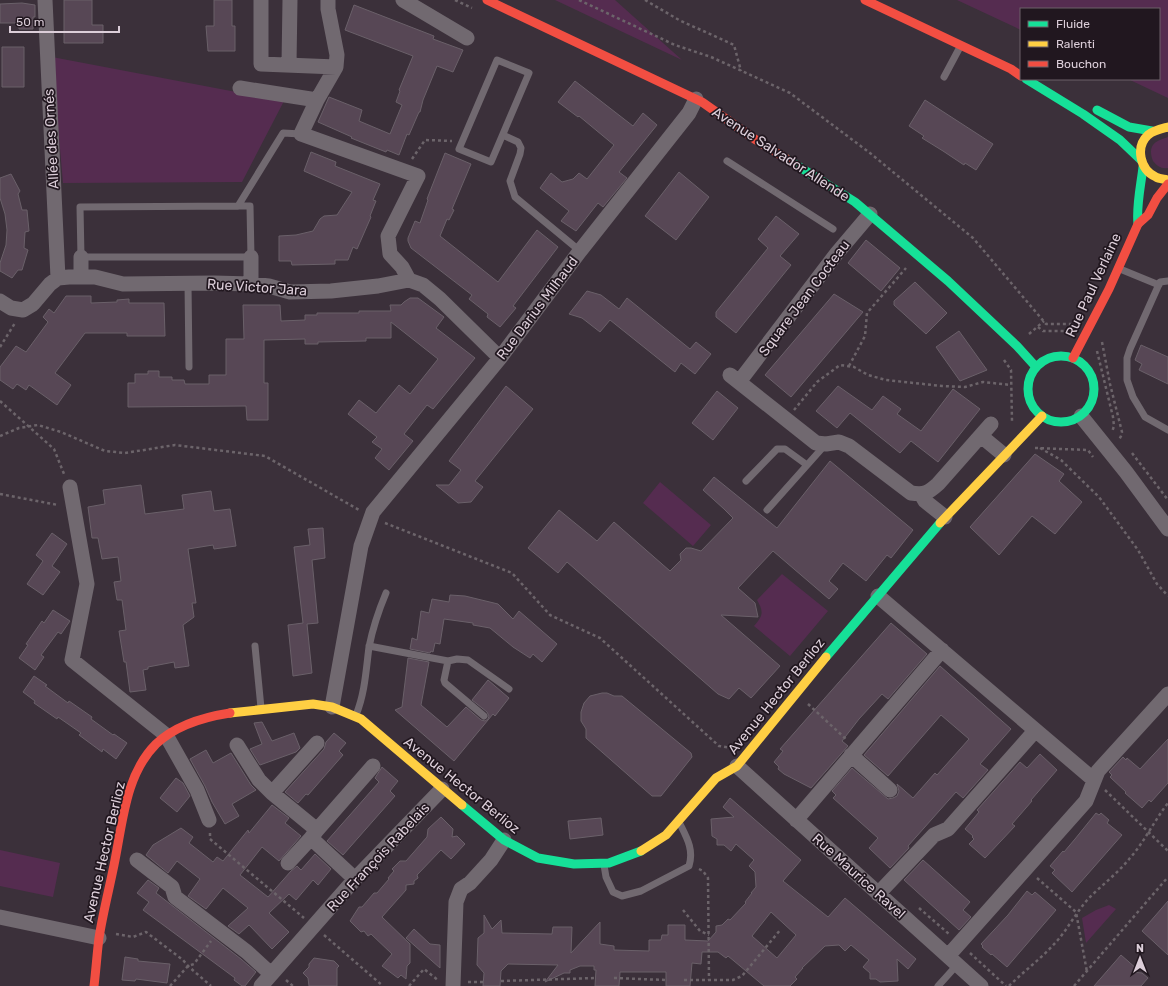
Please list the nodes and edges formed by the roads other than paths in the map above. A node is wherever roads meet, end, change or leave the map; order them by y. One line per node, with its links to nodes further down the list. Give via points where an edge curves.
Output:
1 (45, 0): 42 (street, Allée des Ornés)
2 (261, 0): 13 (street, via 261,64)
3 (290, 0): 13 (street)
4 (328, 0): 14 (street, via 337,55)
5 (487, 0): 10 (street, Avenue Salvador Allende)
6 (503, 0): 10 (street)
7 (864, 0): 12 (street)
8 (881, 0): 15 (street)
9 (407, 1): 11 (street)
10 (518, 15): 22 (street, Avenue Salvador Allende)
11 (467, 38)
12 (961, 46): 16 (street); 17 (lane)
13 (289, 64): 14 (street)
14 (336, 67): 23 (street)
15 (1020, 68)
16 (1020, 75)
17 (944, 77)
18 (1028, 80): 30 (street, via 1120,140)
19 (1044, 80): 20 (street)
20 (1055, 86)
21 (240, 88): 23 (street)
22 (696, 99): 34 (street, Avenue Salvador Allende); 37 (street, Rue Darius Milhaud, via 689,113)
23 (317, 100): 27 (street)
24 (1092, 107): 26 (street, via 1129,127)
25 (1168, 127): 26 (street)
26 (1152, 131): 30 (street, Rue Paul Verlaine, via 1140,147)
27 (301, 134): 33 (lane, via 283,134); 43 (street, via 418,176 388,236 390,254 402,267)
28 (502, 135): 28 (lane, via 529,73 497,60 459,149 491,162); 37 (lane, via 518,142 521,148 510,181 515,197)
29 (727, 161): 36 (lane)
30 (1142, 164): 31 (street, via 1154,177); 35 (street, Rue Paul Verlaine)
31 (1168, 180)
32 (1168, 184): 35 (street, Rue Paul Verlaine, via 1148,215)
33 (238, 206): 38 (lane, via 80,207); 39 (lane, via 250,206)
34 (870, 214): 52 (street, Avenue Salvador Allende, via 948,281); 58 (street, Square Jean Cocteau, via 734,379 816,443)
35 (1138, 224): 40 (street, Rue Paul Verlaine)
36 (833, 229)
37 (580, 251): 49 (street, Rue Darius Milhaud)
38 (80, 257): 39 (lane); 41 (street)
39 (251, 257): 46 (street)
40 (1118, 268): 47 (lane); 50 (street, Rue Paul Verlaine)
41 (81, 276): 42 (street, Rue Victor Jara); 45 (street, Rue Victor Jara, via 95,276 123,284)
42 (58, 278): 48 (street, via 33,304 23,310 12,308)
43 (409, 280): 46 (street, Rue Victor Jara, via 378,286 290,292); 49 (street, via 423,285 440,299)
44 (1168, 281): 47 (lane, via 1160,282)
45 (188, 283): 46 (street, Rue Victor Jara); 51 (lane)
46 (251, 284)
47 (1159, 285): 56 (lane, via 1127,358 1127,380 1145,417)
48 (0, 301)
49 (500, 358): 75 (street, Rue Darius Milhaud, via 366,512)
50 (1074, 358): 52 (street, via 1057,356); 54 (street, via 1089,371 1093,380 1092,400 1088,409)
51 (189, 367)
52 (1036, 367): 53 (street, via 1028,384 1028,393 1030,402)
53 (1042, 416): 54 (street, via 1051,421 1061,422 1071,421); 59 (street, Avenue Hector Berlioz)
54 (1080, 416): 66 (street)
55 (991, 424): 57 (street)
56 (1168, 430)
57 (981, 436): 59 (street); 63 (street, via 938,484 929,492)
58 (826, 444): 60 (lane); 63 (street, via 839,442 850,446 912,493)
59 (1004, 455): 65 (street, Avenue Hector Berlioz)
60 (807, 465): 61 (lane, via 785,449 777,449); 64 (lane)
61 (746, 481)
62 (70, 487): 80 (street, via 87,584 72,660)
63 (921, 494): 65 (street, via 925,502)
64 (766, 510)
65 (945, 516): 68 (street, Avenue Hector Berlioz)
66 (1168, 529)
67 (386, 593): 70 (lane, via 375,619)
68 (878, 596): 71 (street); 85 (street, Avenue Hector Berlioz)
69 (255, 646): 76 (lane)
70 (369, 646): 72 (lane); 78 (lane, via 361,702)
71 (942, 650): 83 (street); 86 (street)
72 (448, 662): 73 (lane, via 457,659 468,660); 77 (lane, via 445,683)
73 (509, 689)
74 (1168, 694): 86 (street, via 1098,771)
75 (332, 707): 76 (street, Avenue Hector Berlioz, via 314,704); 78 (street, Avenue Hector Berlioz)
76 (261, 710): 80 (street, Avenue Hector Berlioz, via 216,715 183,726)
77 (484, 716)
78 (355, 717): 87 (street, Avenue Hector Berlioz, via 361,719)
79 (1033, 733): 99 (street, via 948,829 934,835)
80 (166, 735): 90 (street, via 197,790); 101 (street, Avenue Hector Berlioz, via 140,764 129,791)
81 (316, 743): 89 (street)
82 (237, 745): 89 (street, via 259,780)
83 (854, 752): 88 (street); 91 (street)
84 (373, 766): 93 (street)
85 (737, 766): 91 (street, Rue Maurice Ravel); 92 (street, Avenue Hector Berlioz, via 716,778)
86 (1094, 780): 102 (street, via 1086,801 1026,868)
87 (442, 788): 94 (street, Avenue Hector Berlioz); 98 (street, Rue François Rabelais)
88 (890, 790)
89 (272, 793): 93 (street)
90 (209, 820)
91 (796, 820): 99 (street, Rue Maurice Ravel)
92 (679, 821): 97 (street, Avenue Hector Berlioz, via 666,835 638,853); 97 (lane, via 690,845 689,866 641,891 622,896 613,892 606,877)
93 (314, 834): 96 (street); 98 (street)
94 (504, 840): 97 (street, Avenue Hector Berlioz, via 538,858 574,864); 106 (street, via 491,860 461,889 456,902)
95 (137, 860): 103 (street, via 172,887 175,897 247,952)
96 (288, 863)
97 (604, 863)
98 (355, 879): 103 (street, Rue François Rabelais)
99 (878, 894): 102 (street, Rue Maurice Ravel)
100 (0, 917): 101 (street)
101 (100, 934): 104 (street, Avenue Hector Berlioz)
102 (952, 960): 107 (lane); 108 (street, Rue Maurice Ravel)
103 (271, 974): 105 (street, Rue François Rabelais)
104 (94, 986)
105 (261, 986)
106 (453, 986)
107 (938, 986)
108 (981, 986)

